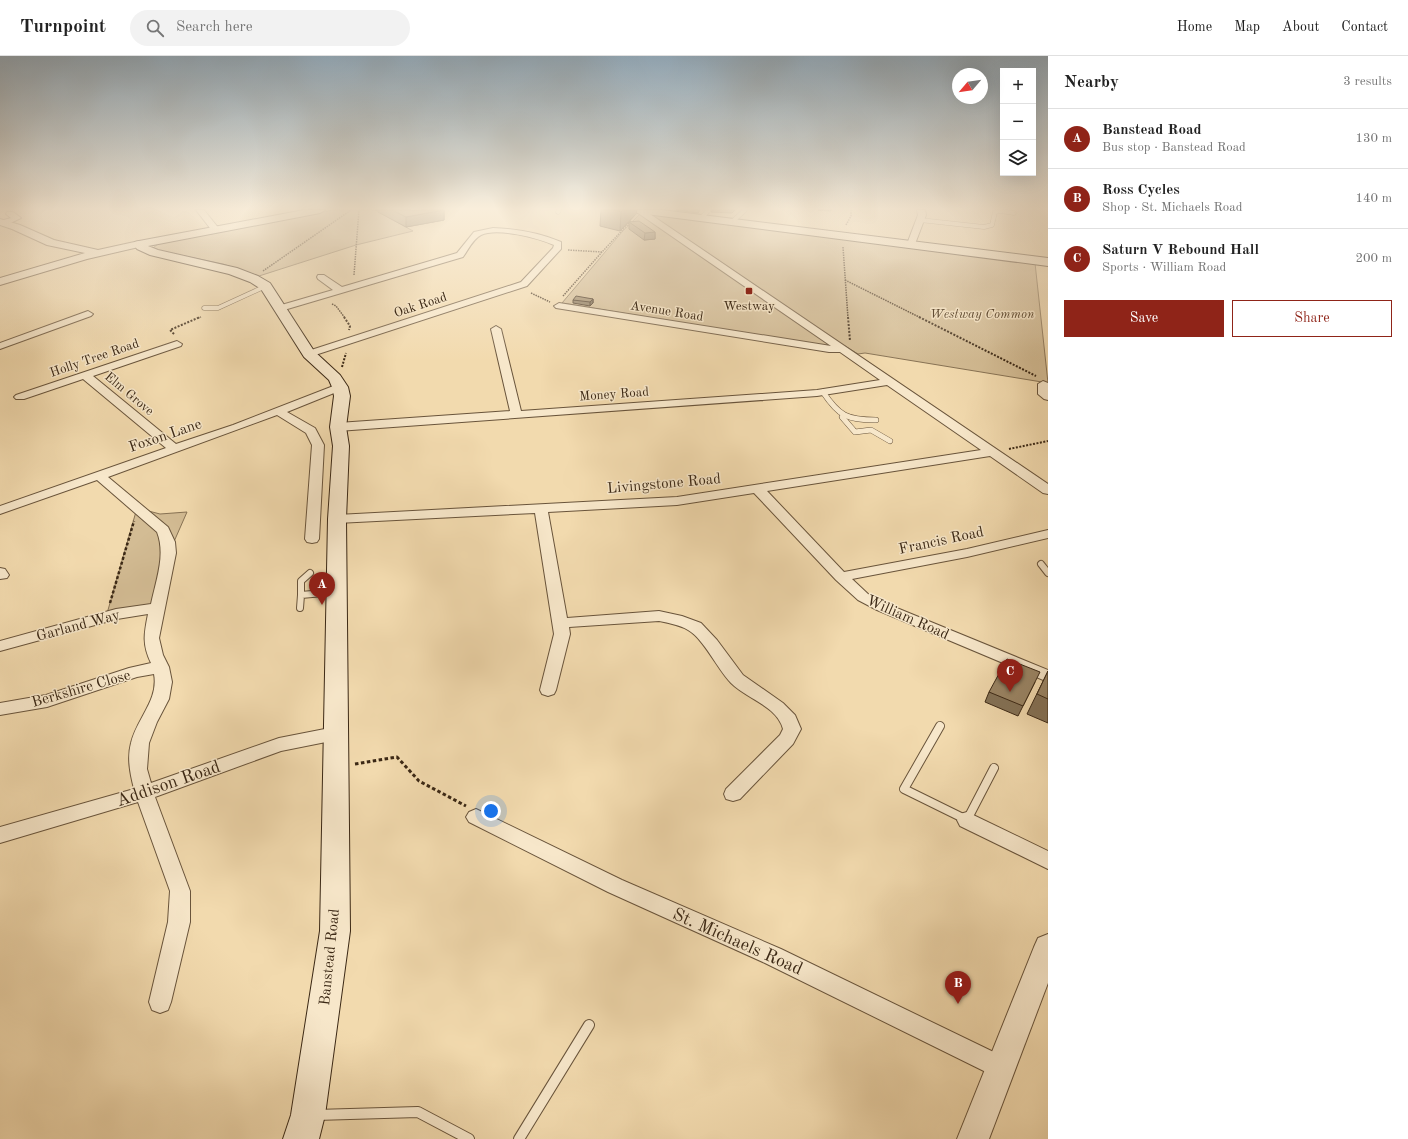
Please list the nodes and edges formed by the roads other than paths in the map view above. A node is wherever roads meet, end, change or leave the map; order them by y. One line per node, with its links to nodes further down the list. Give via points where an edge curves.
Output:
1 (72, 261): 9 (street)
2 (187, 261): 10 (main road, via 233,271)
3 (445, 261): 11 (street, Oak Road)
4 (546, 261): 20 (street, Oak Road, via 524,284)
5 (714, 261): 19 (street)
6 (1037, 261): 7 (main road)
7 (1048, 262)
8 (321, 277): 11 (street)
9 (0, 282)
10 (260, 283): 13 (lane, via 218,308); 14 (main road)
11 (341, 291): 14 (street)
12 (557, 306): 19 (street, Avenue Road, via 829,349)
13 (204, 308)
14 (280, 308): 20 (main road)
15 (100, 318): 18 (street, via 83,312)
16 (496, 329): 29 (street)
17 (177, 344): 21 (street, Holly Tree Road)
18 (0, 346)
19 (843, 349): 22 (street)
20 (309, 354): 24 (main road, via 335,378)
21 (85, 374): 26 (street, Holly Tree Road); 34 (street, Elm Grove)
22 (891, 381): 25 (street, Money Road); 35 (street)
23 (1041, 381): 27 (street)
24 (339, 386): 28 (street, Foxon Lane); 32 (main road, Banstead Road, via 342,396)
25 (823, 392): 29 (street, Money Road); 30 (lane)
26 (20, 397)
27 (1047, 398)
28 (278, 411): 34 (street, Foxon Lane); 43 (street, via 311,431 318,445)
29 (516, 414): 32 (street, Money Road)
30 (842, 417): 31 (lane); 33 (lane, via 855,432 871,430)
31 (876, 420)
32 (338, 427): 41 (main road, Banstead Road, via 341,446)
33 (890, 441)
34 (176, 449): 36 (street, Foxon Lane)
35 (991, 452): 37 (street, Livingstone Road); 38 (street)
36 (98, 475): 39 (street, Foxon Lane); 50 (street, via 163,530 169,554)
37 (758, 489): 40 (street, Livingstone Road, via 677,501); 47 (street, William Road)
38 (1048, 490)
39 (1, 507)
40 (541, 509): 41 (street, Livingstone Road); 52 (street)
41 (337, 519): 48 (main road, Banstead Road)
42 (1048, 534): 47 (street, Francis Road)
43 (312, 539)
44 (1041, 564): 46 (lane)
45 (310, 572): 49 (lane, via 301,581)
46 (1048, 573)
47 (841, 577): 55 (street, William Road, via 862,597 882,607)
48 (337, 592): 49 (lane); 59 (main road, Banstead Road)
49 (300, 595): 51 (lane)
50 (157, 608): 53 (street, Garland Way, via 106,616); 54 (street, via 151,638)
51 (300, 608)
52 (561, 623): 56 (street, via 562,634); 62 (street, via 659,616 696,627 737,680 777,707 789,719 792,729 787,740)
53 (0, 646)
54 (161, 667): 57 (street, Berkshire Close, via 135,672 47,701); 61 (street, via 164,682 161,699 140,743 138,769)
55 (1048, 676)
56 (548, 690)
57 (0, 709)
58 (940, 726): 64 (lane, via 904,789)
59 (336, 734): 61 (street, Addison Road, via 278,745); 71 (main road, Banstead Road, via 335,931)
60 (994, 768): 64 (lane)
61 (144, 793): 65 (street, Addison Road); 68 (street, via 180,891 179,922)
62 (733, 794)
63 (476, 817): 70 (street, St. Michaels Road, via 615,886 773,956)
64 (967, 820): 66 (street)
65 (0, 835)
66 (1048, 861)
67 (1048, 947): 70 (street)
68 (160, 1002)
69 (589, 1025): 74 (lane)
70 (1000, 1067): 75 (street)
71 (308, 1115): 72 (main road, Banstead Road); 73 (lane, via 418,1112)
72 (301, 1139)
73 (468, 1139)
74 (519, 1139)
75 (973, 1139)

